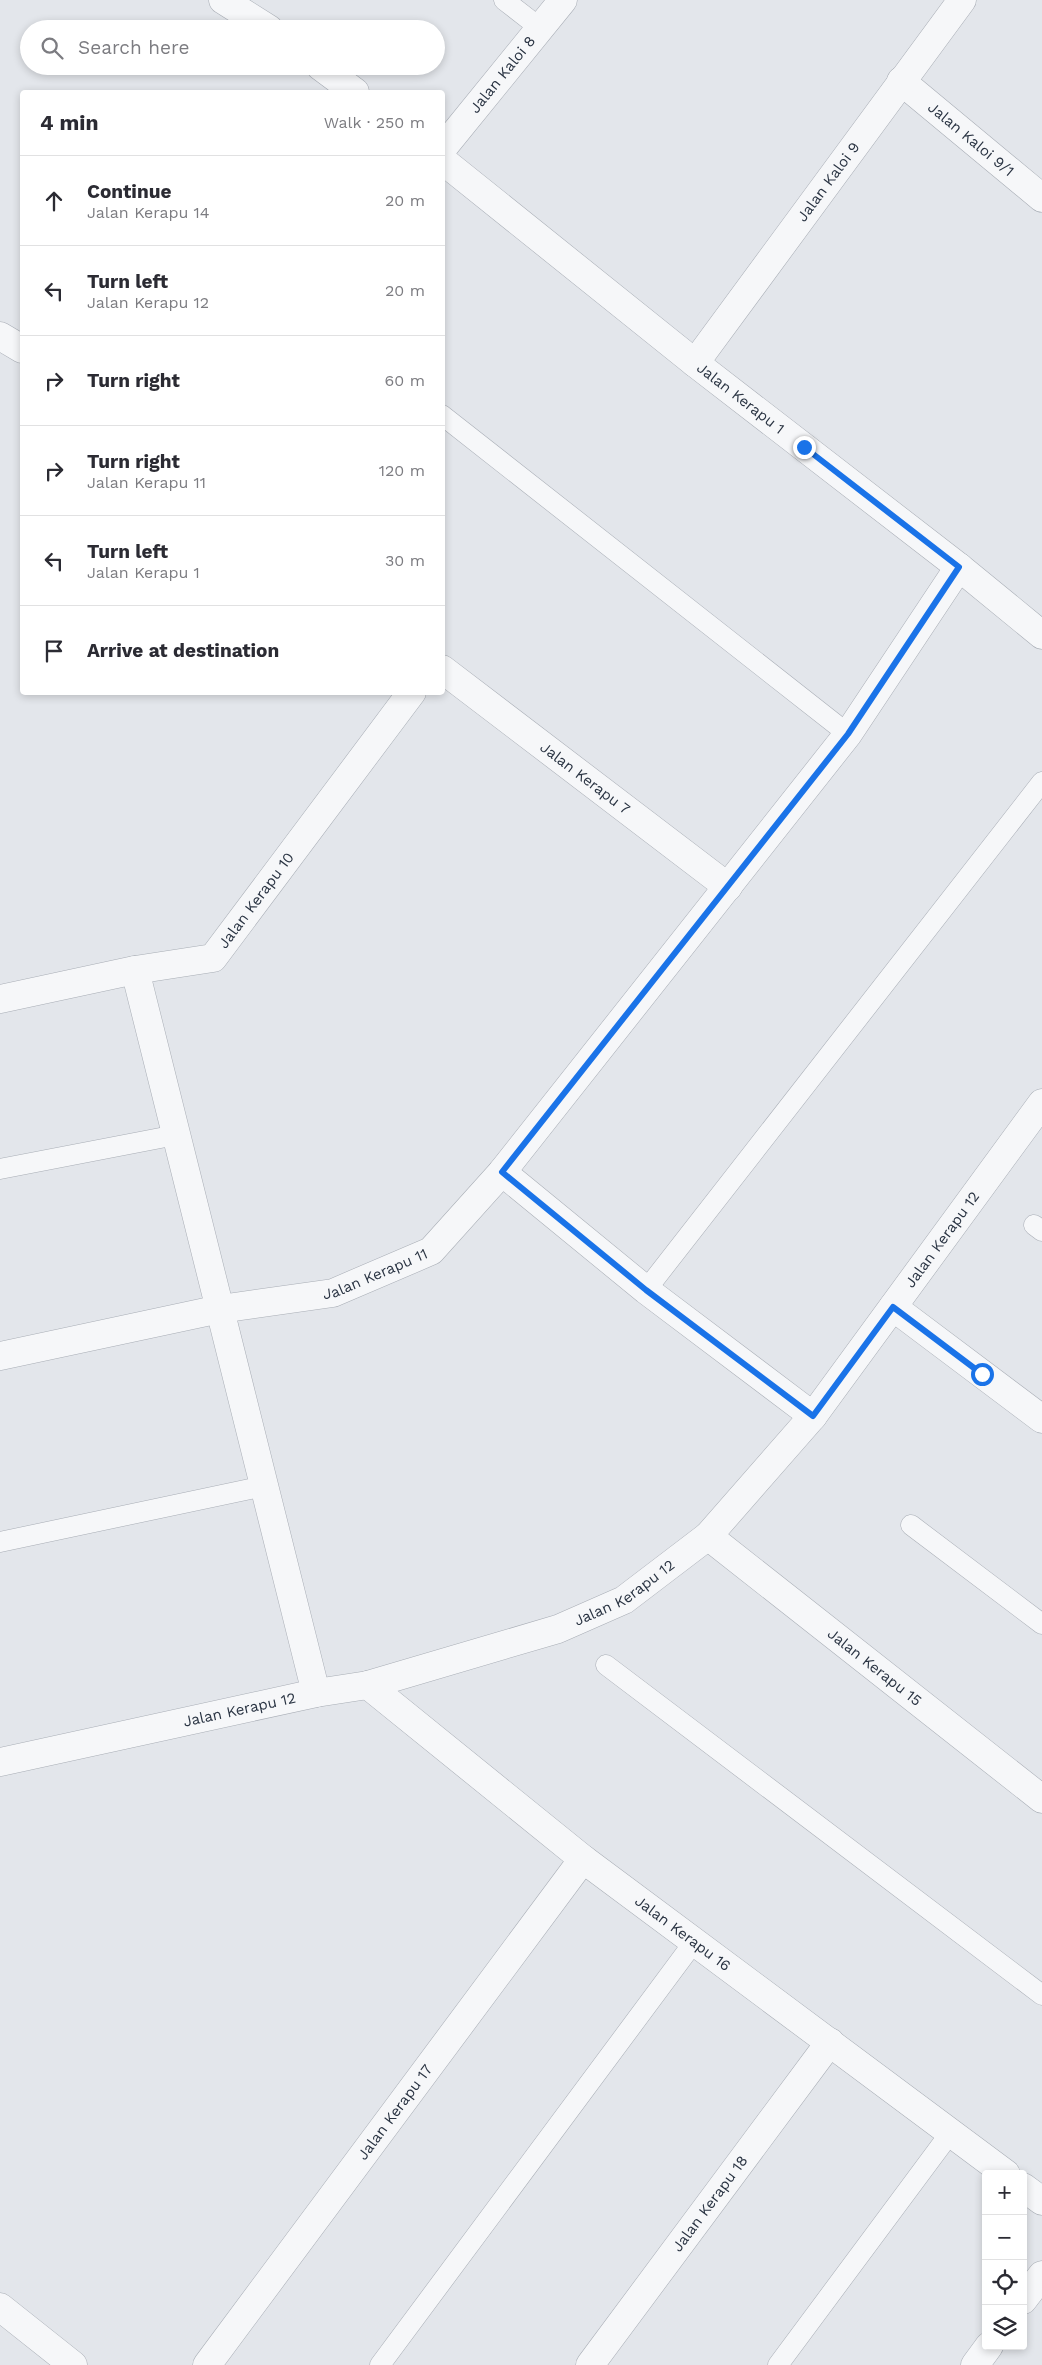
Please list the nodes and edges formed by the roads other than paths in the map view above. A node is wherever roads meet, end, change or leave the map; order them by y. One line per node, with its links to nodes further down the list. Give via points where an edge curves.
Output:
1 (223, 0): 5 (street)
2 (504, 0): 6 (lane)
3 (563, 0): 6 (street, Jalan Kaloi 8)
4 (962, 0): 8 (street, Jalan Kaloi 9)
5 (254, 20)
6 (540, 28): 10 (street, Jalan Kaloi 8)
7 (332, 75): 9 (street)
8 (901, 81): 12 (street, Jalan Kaloi 9/1); 15 (street, Jalan Kaloi 9)
9 (352, 90)
10 (445, 145)
11 (445, 162): 15 (street, Jalan Kerapu 1)
12 (1042, 198)
13 (0, 336): 14 (street)
14 (20, 348)
15 (695, 363): 17 (street, Jalan Kerapu 1)
16 (445, 417): 21 (lane)
17 (959, 567): 18 (street, Jalan Kerapu 1); 21 (street, Jalan Kerapu 11)
18 (1042, 635)
19 (445, 671): 23 (street, Jalan Kerapu 7)
20 (410, 695): 24 (street, Jalan Kerapu 10, via 213,958)
21 (848, 734): 23 (street, Jalan Kerapu 11)
22 (1042, 782): 30 (lane)
23 (728, 887): 29 (street, Jalan Kerapu 11)
24 (135, 970): 25 (street, Jalan Kerapu 10); 27 (street)
25 (0, 1000)
26 (1042, 1103): 31 (street, Jalan Kerapu 12)
27 (176, 1135): 28 (lane); 32 (street)
28 (0, 1169)
29 (502, 1172): 30 (street); 32 (street, Jalan Kerapu 11, via 431,1250 332,1293)
30 (646, 1290): 34 (street)
31 (893, 1307): 34 (street, Jalan Kerapu 12); 35 (street)
32 (220, 1309): 33 (street, Jalan Kerapu 11); 36 (street)
33 (0, 1356)
34 (813, 1416): 38 (street, Jalan Kerapu 12)
35 (1042, 1419)
36 (264, 1486): 39 (lane); 43 (street)
37 (911, 1525): 40 (lane)
38 (708, 1536): 42 (street, Jalan Kerapu 12, via 616,1604 558,1629); 45 (street, Jalan Kerapu 15)
39 (0, 1542)
40 (1042, 1624)
41 (606, 1665): 48 (lane)
42 (368, 1685): 43 (street, Jalan Kerapu 12); 46 (street, Jalan Kerapu 16)
43 (316, 1693): 44 (street, Jalan Kerapu 12)
44 (0, 1762)
45 (1042, 1799)
46 (583, 1859): 47 (street, Jalan Kerapu 16); 57 (street, Jalan Kerapu 17)
47 (694, 1942): 49 (street, Jalan Kerapu 16); 58 (lane)
48 (1042, 1995)
49 (830, 2042): 50 (street, Jalan Kerapu 16); 59 (street, Jalan Kerapu 18)
50 (951, 2132): 51 (street, Jalan Kerapu 16); 60 (lane)
51 (1001, 2170)
52 (1042, 2275): 53 (street)
53 (1027, 2295)
54 (0, 2307): 56 (street)
55 (986, 2350): 61 (street)
56 (73, 2365)
57 (207, 2365)
58 (380, 2365)
59 (590, 2365)
60 (778, 2365)
61 (975, 2365)

